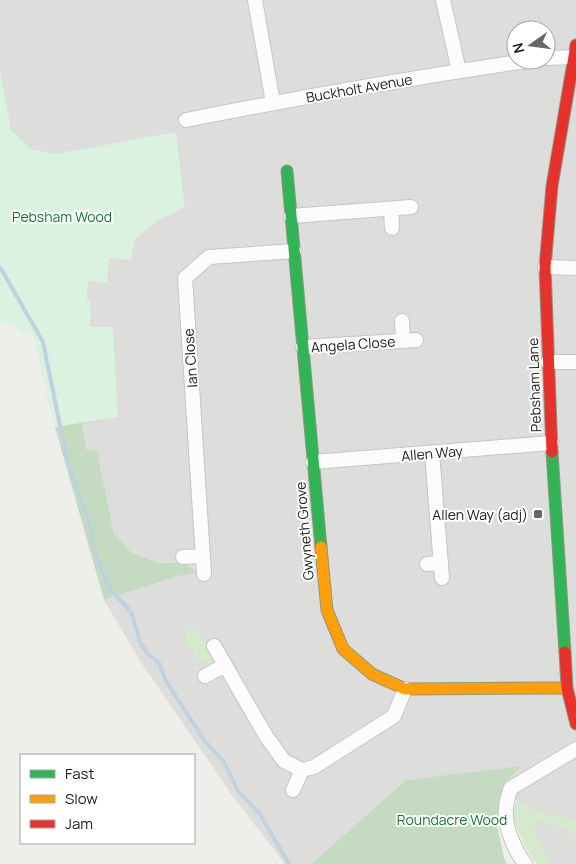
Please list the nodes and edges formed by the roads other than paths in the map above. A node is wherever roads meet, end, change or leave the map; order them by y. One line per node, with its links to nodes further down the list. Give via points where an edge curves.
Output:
1 (255, 0): 7 (street)
2 (443, 0): 6 (street)
3 (575, 51): 4 (street); 15 (street, Pebsham Lane, via 552,186)
4 (556, 56)
5 (506, 64): 6 (street, Buckholt Avenue)
6 (459, 71): 7 (street, Buckholt Avenue)
7 (273, 103): 8 (street, Buckholt Avenue)
8 (186, 120)
9 (287, 171): 12 (street, Gwyneth Grove)
10 (411, 208): 11 (street)
11 (391, 209): 12 (street); 13 (street)
12 (291, 216): 14 (street, Gwyneth Grove)
13 (392, 228)
14 (294, 251): 18 (street, Gwyneth Grove); 24 (street, Ian Close, via 209,257 185,278)
15 (545, 267): 16 (street); 19 (street, Pebsham Lane)
16 (576, 268)
17 (402, 321): 18 (street, Angela Close, via 410,341)
18 (303, 347): 23 (street, Gwyneth Grove)
19 (548, 362): 20 (street); 21 (street, Pebsham Lane)
20 (576, 362)
21 (551, 443): 22 (street, Allen Way); 31 (street, Pebsham Lane)
22 (432, 453): 23 (street, Allen Way); 27 (street, via 434,564)
23 (313, 462): 32 (street, Gwyneth Grove, via 327,610 343,649 372,674)
24 (202, 556): 25 (street); 26 (street, Ian Close)
25 (183, 557)
26 (204, 574)
27 (442, 578)
28 (214, 646): 29 (street)
29 (225, 665): 30 (street); 35 (street, via 284,761)
30 (205, 676)
31 (567, 688): 32 (street, Gwyneth Grove); 33 (street, Pebsham Lane)
32 (405, 689): 35 (street, via 394,716 314,767)
33 (576, 724)
34 (576, 749): 37 (street, via 511,788 506,808 507,825)
35 (302, 770): 36 (street)
36 (293, 790)
37 (525, 864)

